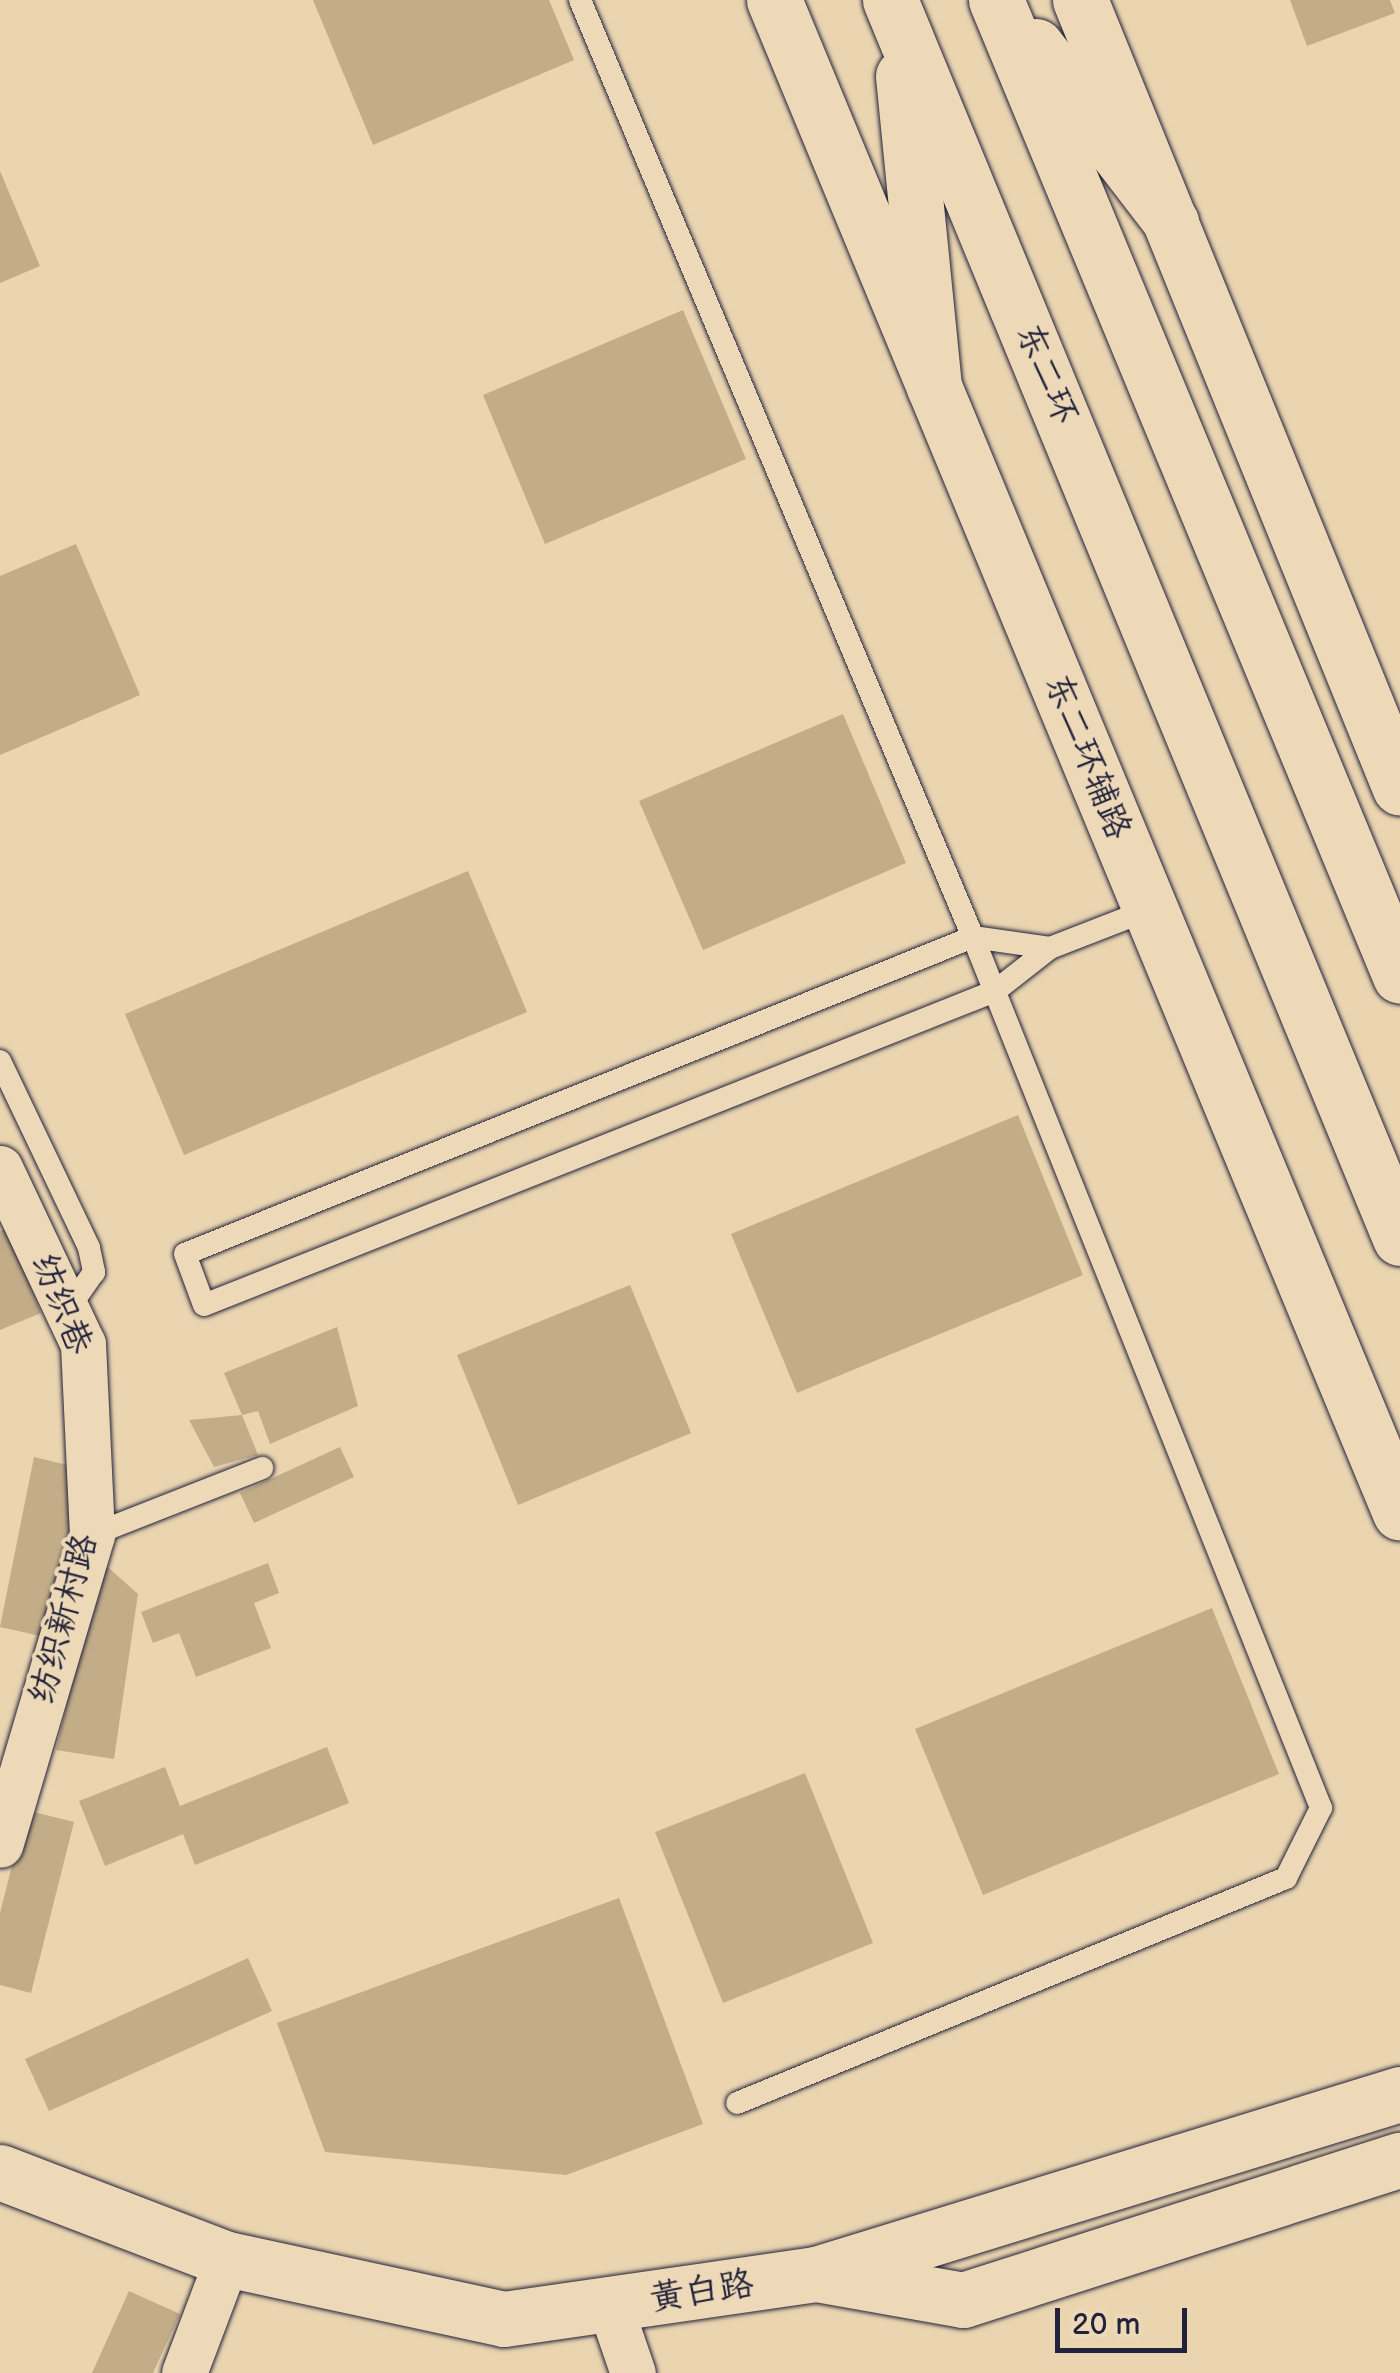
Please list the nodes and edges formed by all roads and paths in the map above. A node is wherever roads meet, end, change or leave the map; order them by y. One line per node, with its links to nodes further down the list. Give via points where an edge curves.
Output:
1 (580, 0): 10 (lane)
2 (774, 0): 7 (main road, 东二环辅路)
3 (999, 0): 6 (main road); 12 (main road)
4 (1080, 0): 6 (main road)
5 (893, 9): 7 (main road); 16 (main road, 东二环)
6 (1171, 222): 8 (main road)
7 (934, 387): 9 (main road, 东二环辅路)
8 (1400, 788)
9 (1150, 909): 11 (lane); 20 (main road, 东二环辅路)
10 (973, 938): 11 (lane); 13 (lane); 13 (lane, via 184,1254 204,1305)
11 (1050, 948): 13 (lane)
12 (1400, 976)
13 (995, 991): 24 (lane, via 1321,1808 1286,1878)
14 (0, 1061): 17 (lane, via 89,1248 94,1272)
15 (0, 1168): 17 (street, 纺织巷)
16 (1400, 1238)
17 (68, 1309): 18 (street, 纺织巷)
18 (91, 1388): 21 (street, 纺织新村路)
19 (262, 1468): 21 (lane)
20 (1400, 1513)
21 (92, 1535): 22 (street, 纺织新村路)
22 (0, 1845)
23 (1400, 2094): 28 (main road, 黄白路)
24 (737, 2103)
25 (1400, 2160): 28 (main road, via 963,2300)
26 (0, 2172): 27 (main road, 黄白路)
27 (227, 2259): 29 (main road, 黄白路, via 504,2319); 30 (street)
28 (816, 2274): 29 (main road, 黄白路)
29 (610, 2306): 31 (street)
30 (184, 2373)
31 (633, 2373)

